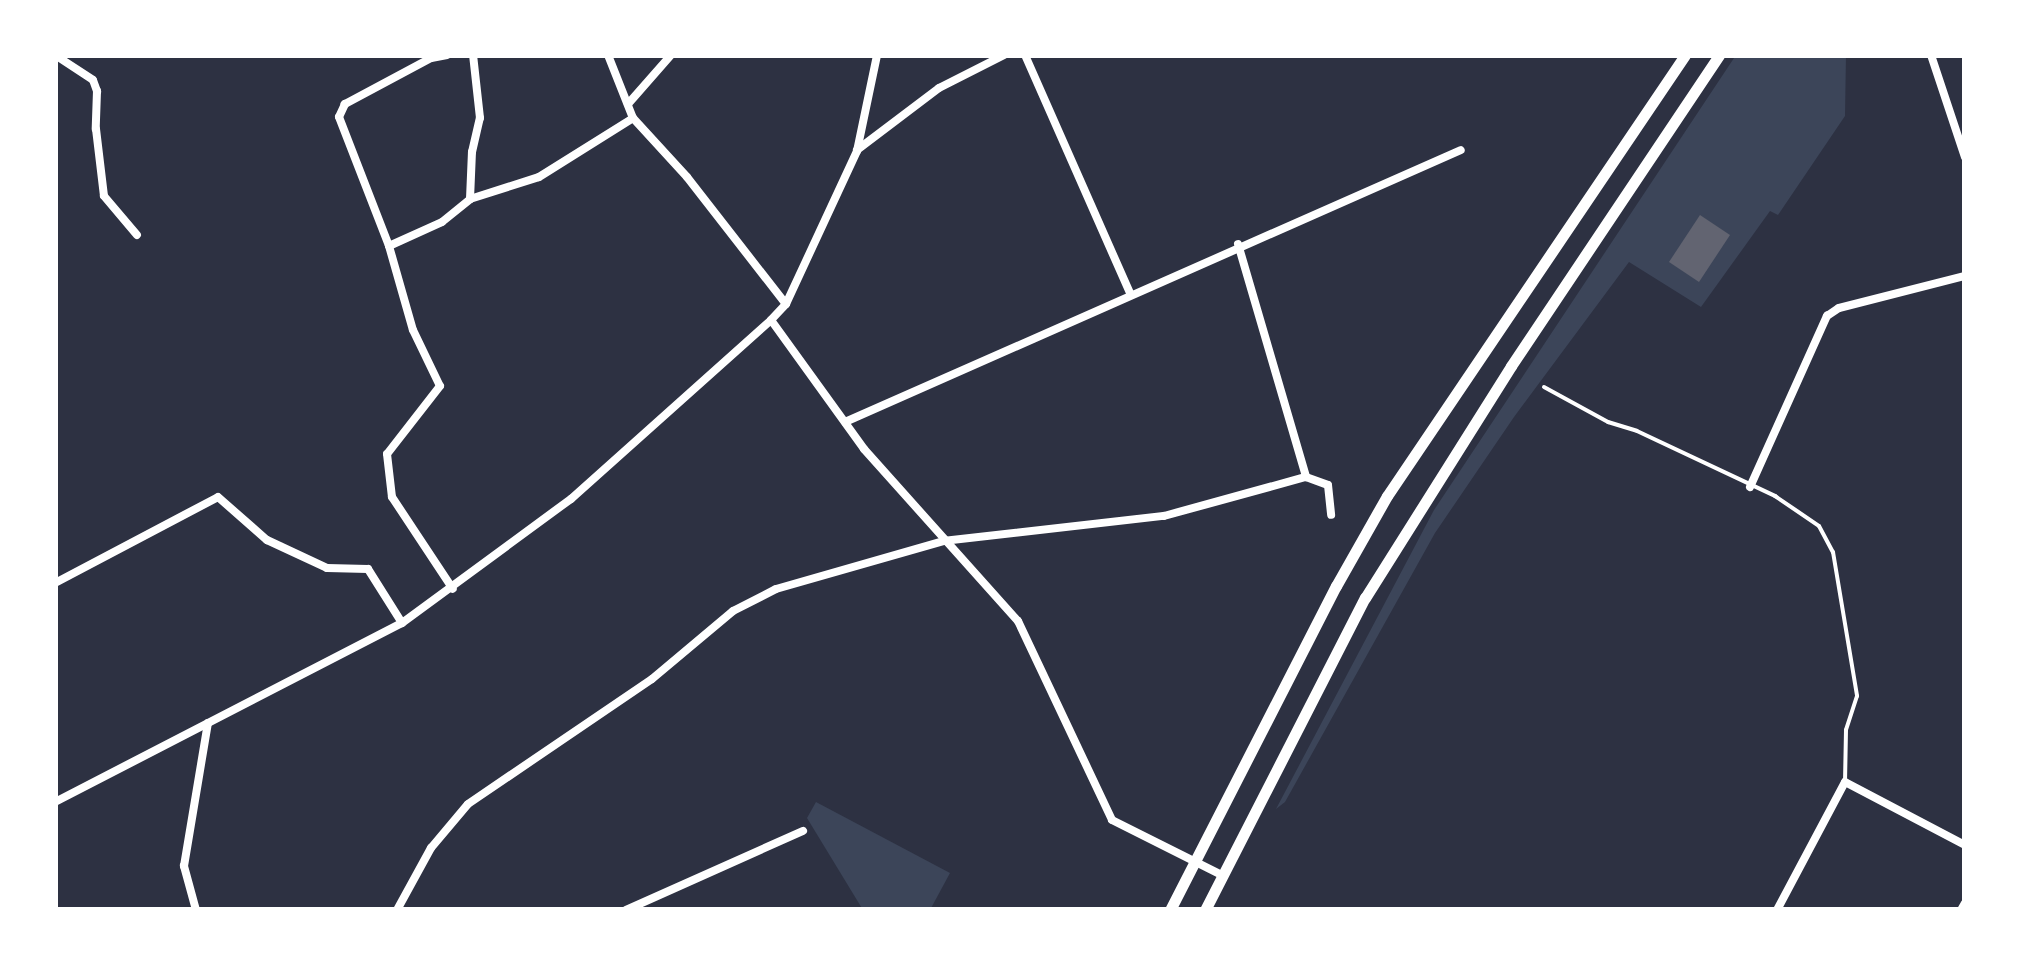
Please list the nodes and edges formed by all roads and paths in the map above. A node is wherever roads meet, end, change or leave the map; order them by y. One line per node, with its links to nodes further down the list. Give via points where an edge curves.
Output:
1 (55, 55): 20 (street, via 98,91 104,196)
2 (448, 55): 22 (street, via 345,104 339,116)
3 (473, 55): 19 (street, via 480,118)
4 (608, 55): 12 (street)
5 (671, 55): 12 (street)
6 (877, 55): 17 (street)
7 (1004, 55): 17 (street, via 939,88)
8 (1025, 55): 24 (street)
9 (1685, 55): 41 (main road, via 1387,496)
10 (1719, 55): 42 (main road, via 1414,516)
11 (1931, 55): 15 (street)
12 (628, 104): 14 (street)
13 (1965, 117): 15 (street)
14 (633, 118): 19 (street, via 539,177); 25 (street)
15 (1953, 120): 18 (street)
16 (1461, 150): 21 (street)
17 (856, 151): 25 (street)
18 (1965, 156)
19 (470, 198): 22 (street, via 442,222)
20 (137, 234)
21 (1238, 244): 24 (street); 29 (street)
22 (389, 246): 34 (street, via 414,330 440,386 387,454 392,497)
23 (1965, 276): 30 (street, via 1827,316)
24 (1131, 295): 28 (street)
25 (786, 304): 26 (street)
26 (771, 320): 28 (street); 34 (street, via 571,499)
27 (1544, 387): 30 (lane)
28 (846, 422): 32 (street)
29 (1306, 477): 31 (street, via 1328,486); 32 (street, via 1164,516)
30 (1750, 488): 37 (lane, via 1776,496 1819,526 1833,552 1857,696 1846,730)
31 (1331, 515)
32 (943, 541): 41 (street, via 1018,621 1112,820); 45 (street, via 776,590 733,611 652,679 468,804 430,848)
33 (55, 583): 35 (street, via 218,497 267,540 327,568 368,569)
34 (453, 589): 35 (street)
35 (402, 624): 36 (street)
36 (208, 724): 38 (street); 44 (street, via 184,866)
37 (1845, 782): 40 (street); 49 (street)
38 (55, 802)
39 (803, 831): 46 (street)
40 (1965, 845)
41 (1194, 861): 42 (street); 47 (main road)
42 (1222, 875): 48 (main road)
43 (1965, 903): 50 (street)
44 (196, 910)
45 (396, 910)
46 (626, 910)
47 (1170, 910)
48 (1205, 910)
49 (1777, 910)
50 (1962, 910)

